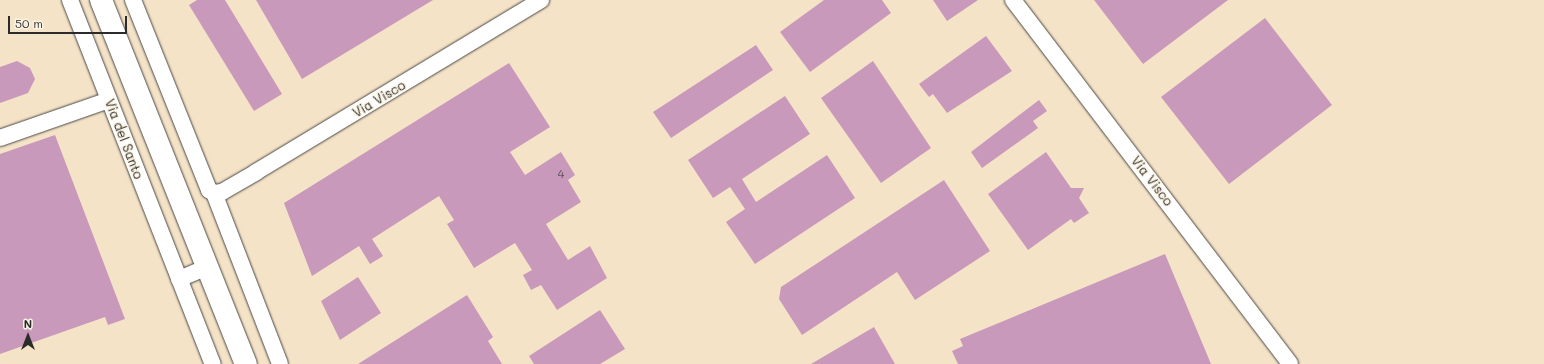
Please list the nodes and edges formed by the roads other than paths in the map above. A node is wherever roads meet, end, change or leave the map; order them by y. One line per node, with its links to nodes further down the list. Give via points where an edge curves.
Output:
1 (70, 0): 6 (street, Via del Santo)
2 (101, 0): 9 (street)
3 (133, 0): 8 (street, via 209,190)
4 (541, 0): 8 (street, Via Visco, via 256,172 222,192)
5 (1013, 0): 14 (street, Via Visco)
6 (109, 100): 7 (street); 10 (street, Via del Santo)
7 (0, 138)
8 (214, 193): 13 (street)
9 (207, 267): 10 (street); 12 (street)
10 (179, 279): 11 (street, Via del Santo)
11 (213, 364)
12 (246, 364)
13 (280, 364)
14 (1290, 364)

